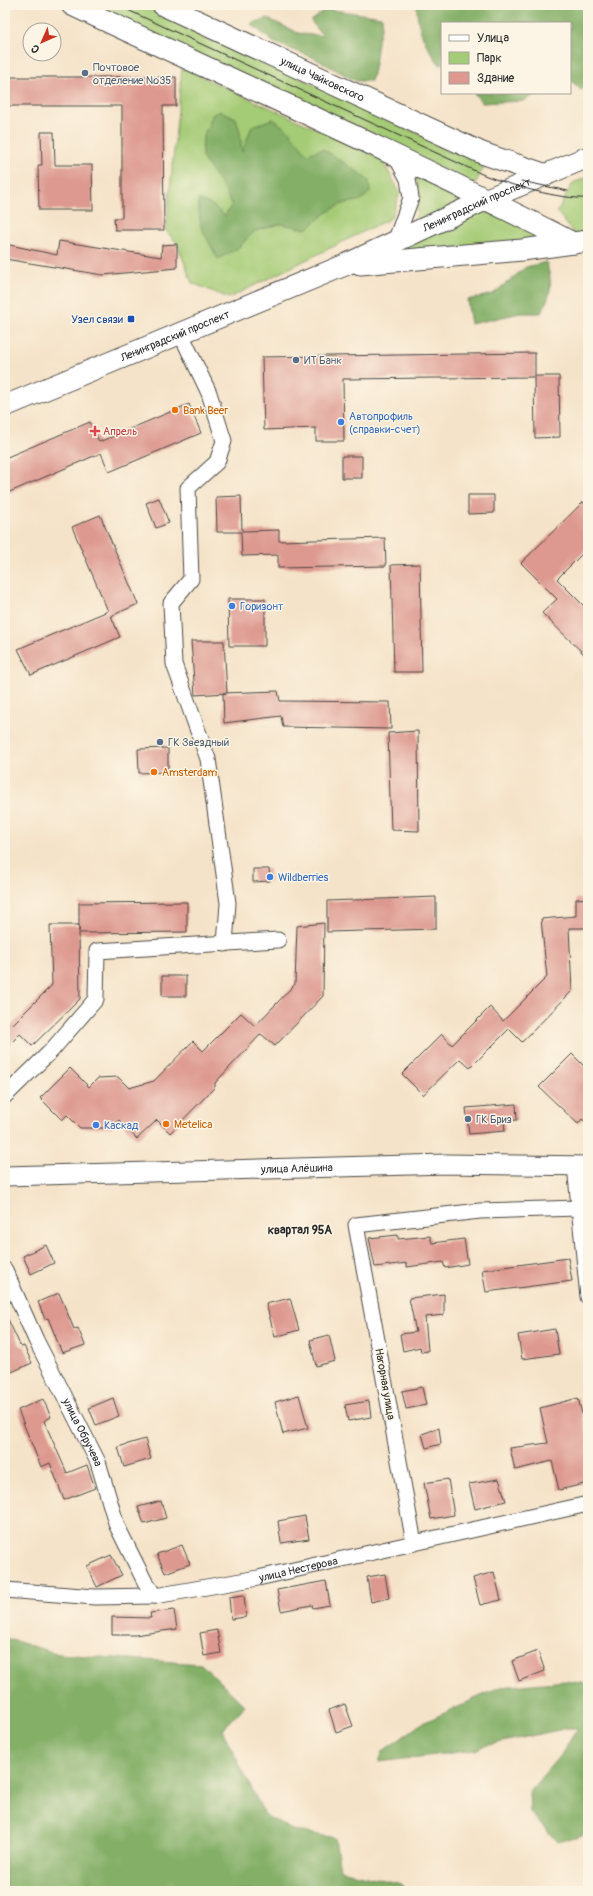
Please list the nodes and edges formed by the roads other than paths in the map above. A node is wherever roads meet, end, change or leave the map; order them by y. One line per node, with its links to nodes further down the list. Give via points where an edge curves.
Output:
1 (72, 5): 3 (main road)
2 (163, 5): 5 (main road, улица Чайковского, via 482,153)
3 (395, 155): 6 (main road); 7 (street, via 408,179 411,198)
4 (588, 157): 5 (main road, Ленинградский проспект)
5 (546, 175): 6 (main road, Ленинградский проспект)
6 (487, 199): 7 (main road, Ленинградский проспект); 8 (main road)
7 (395, 242): 9 (main road, Ленинградский проспект)
8 (581, 242): 9 (main road, Ленинградский проспект, via 522,250)
9 (345, 265): 10 (main road, Ленинградский проспект)
10 (180, 332): 11 (main road, Ленинградский проспект); 13 (street, via 209,394 224,441 217,462 188,488 190,579 171,603 174,664 208,759 228,903)
11 (5, 406)
12 (278, 940): 13 (street)
13 (225, 944): 14 (street, via 97,951 96,1000 51,1051)
14 (5, 1096)
15 (581, 1166): 16 (street, улица Алёшина, via 447,1164); 17 (street)
16 (5, 1176)
17 (579, 1208): 19 (street); 21 (street, Нагорная улица, via 480,1211 356,1225)
18 (5, 1270): 23 (street, улица Обручева, via 36,1340 98,1462 117,1526 145,1582)
19 (588, 1297)
20 (588, 1504): 21 (street, улица Нестерова)
21 (414, 1543): 23 (street, улица Нестерова, via 258,1578)
22 (5, 1590): 23 (street, улица Нестерова, via 95,1597)
23 (155, 1596)

